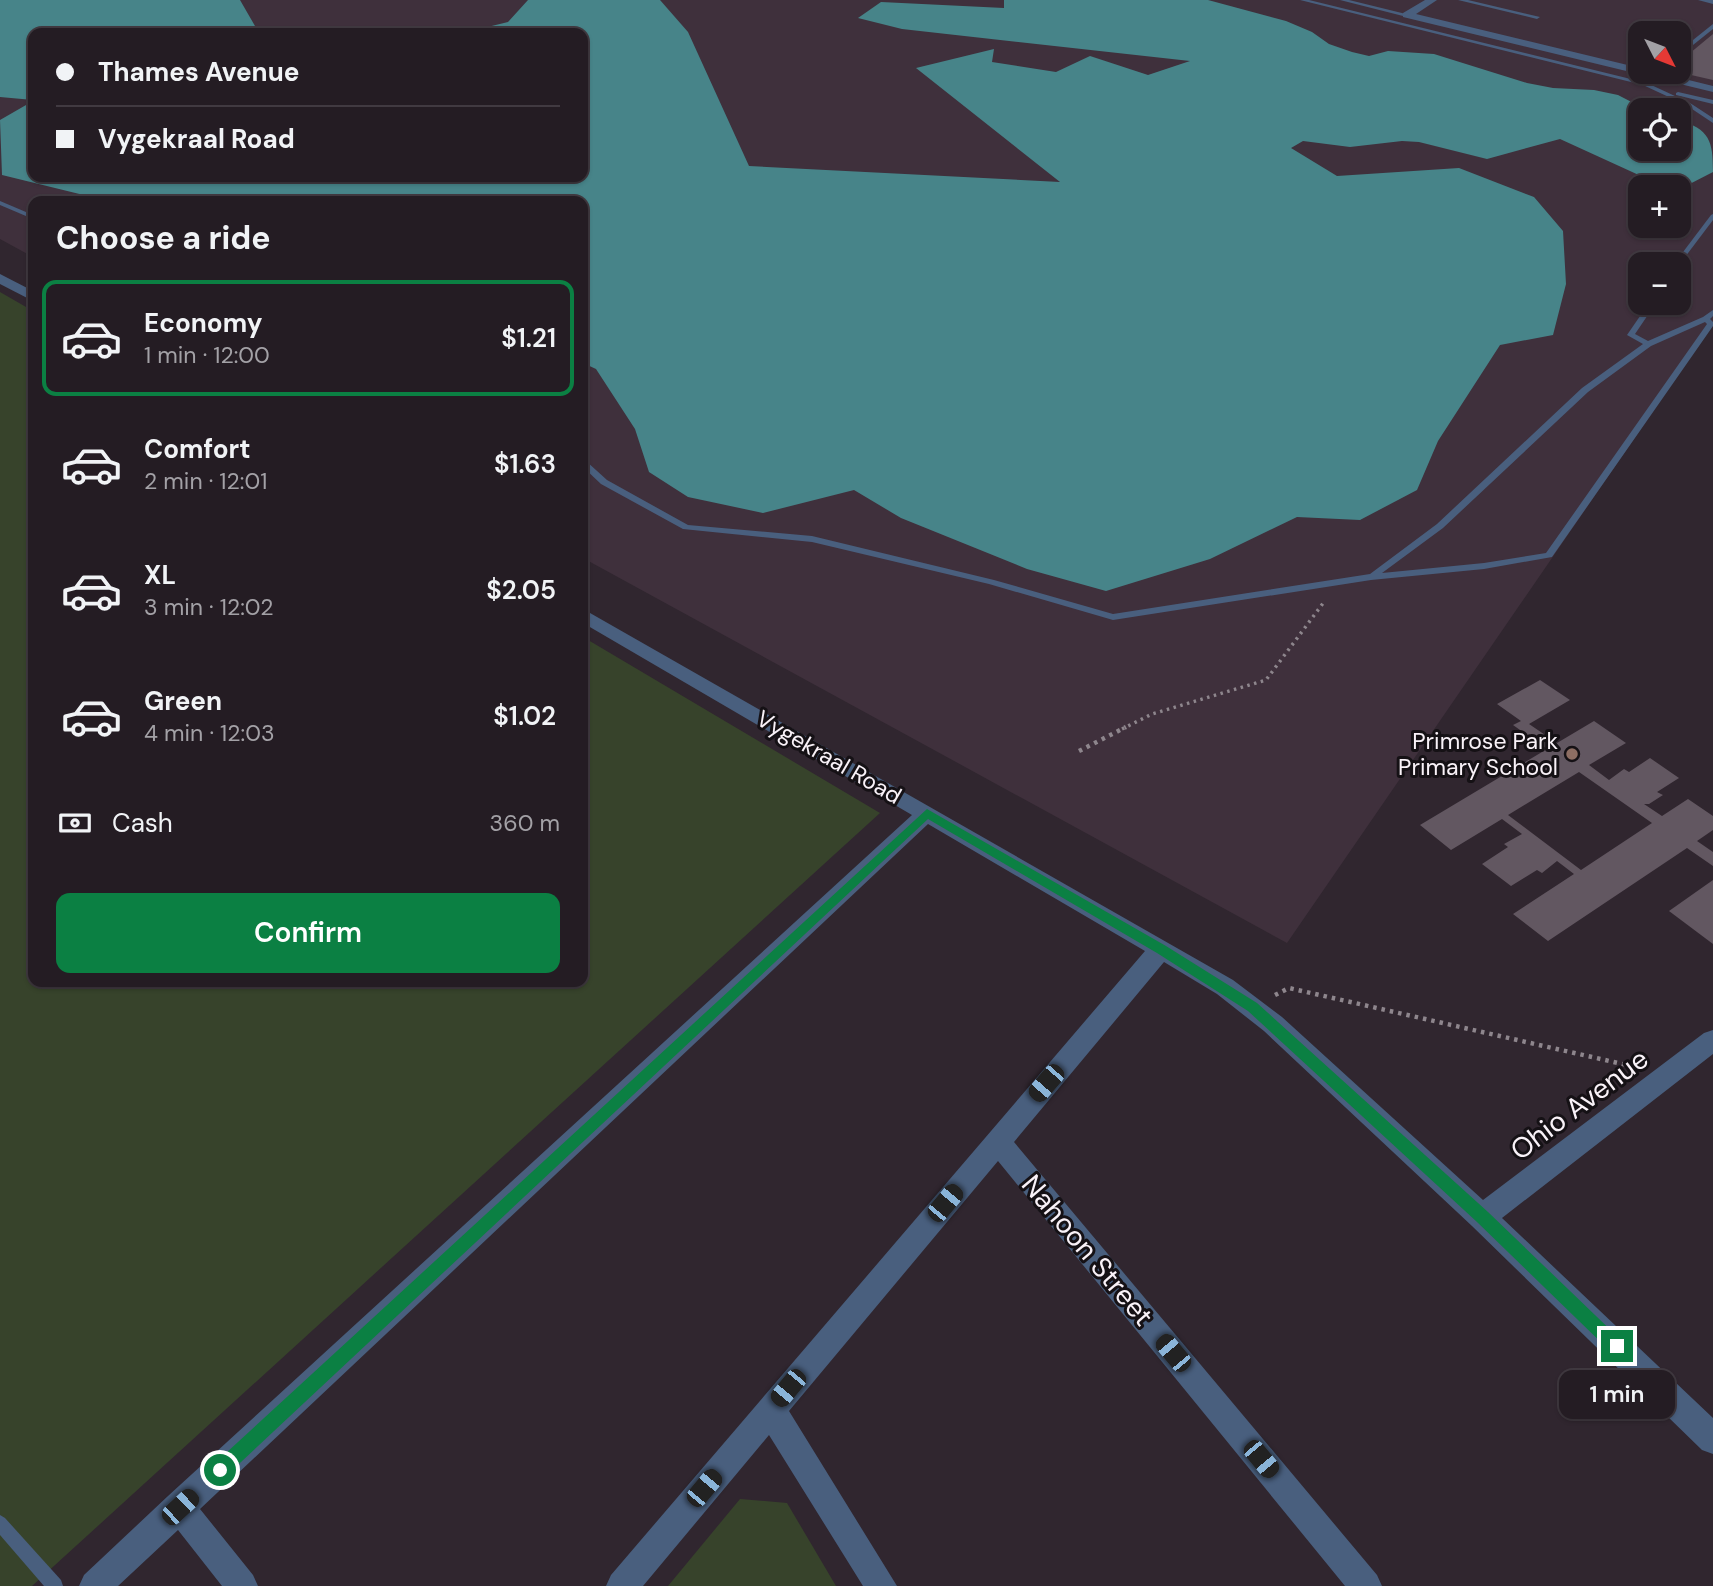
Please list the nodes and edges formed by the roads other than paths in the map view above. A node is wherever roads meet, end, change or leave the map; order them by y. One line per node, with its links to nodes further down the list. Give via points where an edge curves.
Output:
1 (1303, 0): 13 (lane)
2 (1343, 0): 7 (lane)
3 (1432, 0): 7 (street)
4 (1461, 0): 8 (lane)
5 (1701, 0): 6 (lane)
6 (1713, 2)
7 (1408, 15): 11 (street)
8 (1537, 18)
9 (1713, 26): 10 (lane)
10 (1691, 44)
11 (1628, 67)
12 (1691, 83): 14 (street)
13 (1645, 85): 15 (lane); 16 (lane)
14 (1713, 89)
15 (1713, 102)
16 (1713, 121)
17 (0, 203): 18 (lane)
18 (28, 215)
19 (1713, 216): 20 (lane)
20 (1686, 252)
21 (0, 278): 22 (street)
22 (28, 295)
23 (1644, 315): 25 (lane, via 1631,335)
24 (1710, 316): 25 (lane); 27 (lane, via 1711,324 1549,555)
25 (1648, 344): 27 (lane, via 1584,390 1440,526)
26 (588, 468): 27 (lane, via 604,482 686,527 812,539 1112,617)
27 (1371, 577)
28 (588, 618): 29 (street, Vygekraal Road)
29 (927, 813): 30 (street, Vygekraal Road); 36 (street)
30 (1161, 949): 32 (street); 33 (street, Vygekraal Road, via 1253,1007)
31 (1703, 1048): 33 (street, Ohio Avenue)
32 (997, 1141): 34 (street); 43 (street, Nahoon Street)
33 (1482, 1217): 35 (street, Vygekraal Road)
34 (770, 1409): 41 (street); 42 (street)
35 (1713, 1438)
36 (180, 1507): 39 (street); 40 (street)
37 (0, 1523): 38 (lane)
38 (55, 1586)
39 (95, 1586)
40 (242, 1586)
41 (622, 1586)
42 (881, 1586)
43 (1366, 1586)

